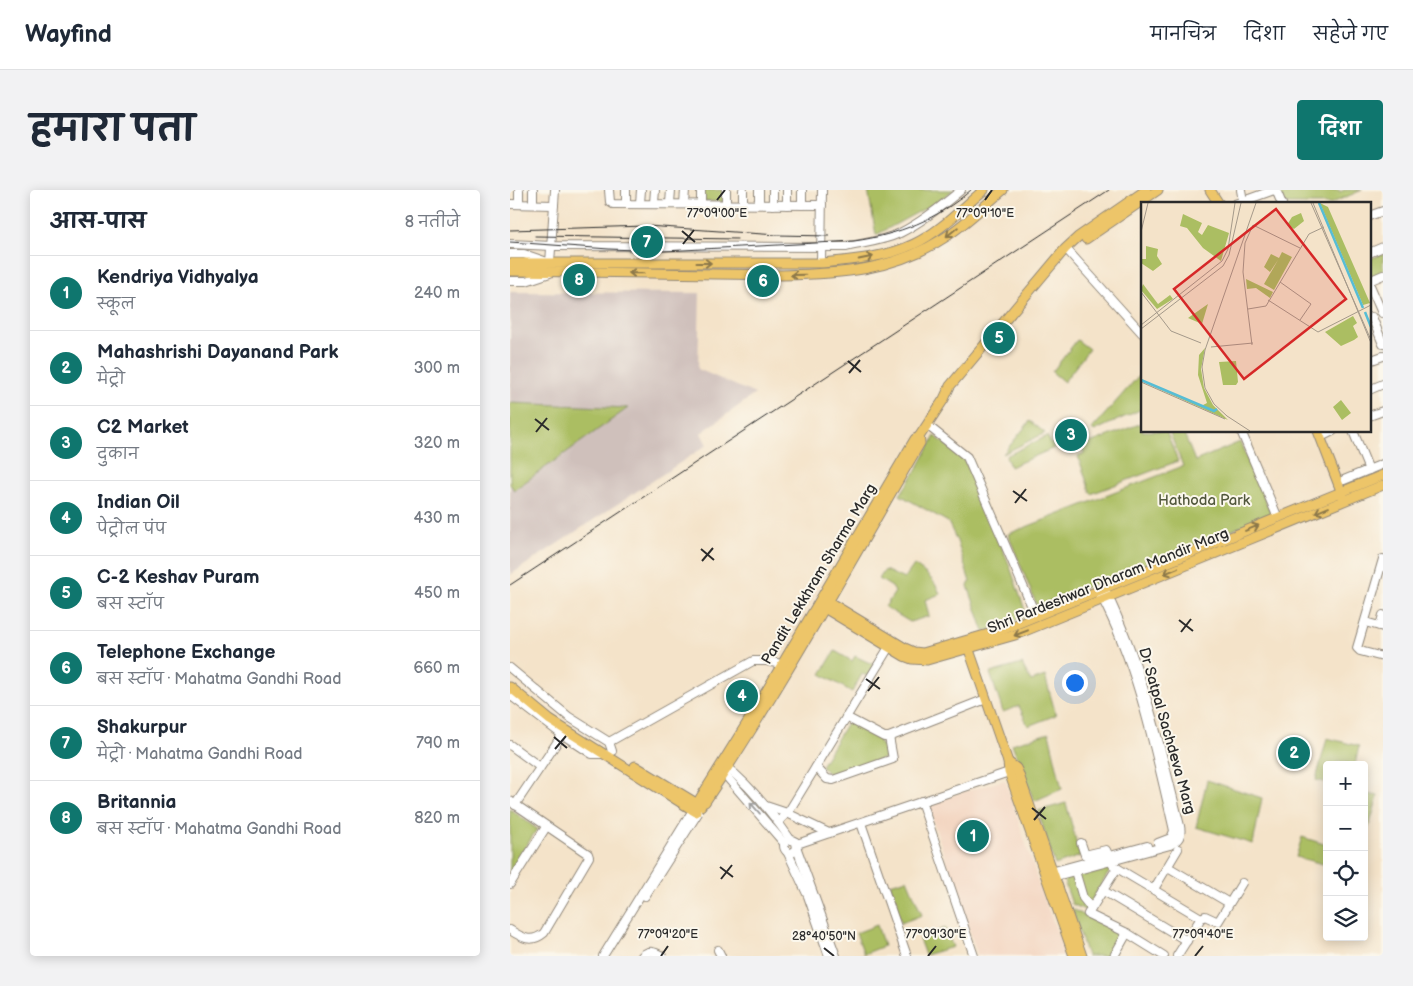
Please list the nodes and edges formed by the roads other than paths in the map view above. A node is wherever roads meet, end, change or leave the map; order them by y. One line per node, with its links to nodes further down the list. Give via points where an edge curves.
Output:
1 (519, 190): 36 (street)
2 (533, 190): 37 (street)
3 (555, 190): 44 (street)
4 (609, 190): 32 (street, via 610,202)
5 (626, 190): 32 (street)
6 (640, 190): 33 (street)
7 (655, 190): 34 (street)
8 (670, 190): 38 (street)
9 (685, 190): 39 (street)
10 (701, 190): 40 (street)
11 (726, 190): 41 (street)
12 (743, 190): 42 (street)
13 (759, 190): 43 (street)
14 (773, 190): 45 (street)
15 (787, 190): 46 (street)
16 (802, 190): 47 (street)
17 (822, 190): 48 (street)
18 (961, 190): 51 (street, via 899,234 846,247)
19 (984, 190): 57 (main road, one-way to 19, via 860,260 914,244)
20 (1003, 190): 59 (main road, one-way to 59, via 944,238 920,252 863,270 823,275 782,275)
21 (1146, 190): 53 (main road, Pandit Lekkhram Sharma Marg, via 1078,237)
22 (1158, 190): 53 (main road, Pandit Lekkhram Sharma Marg)
23 (1204, 190): 28 (main road)
24 (1210, 190): 29 (main road)
25 (1241, 190): 30 (street)
26 (1275, 190): 27 (street); 31 (street)
27 (1264, 191): 30 (street)
28 (1211, 202)
29 (1218, 202)
30 (1245, 202)
31 (1281, 202)
32 (626, 203): 33 (street)
33 (640, 203): 34 (street)
34 (654, 203): 38 (street)
35 (510, 204): 36 (street)
36 (519, 204): 37 (street)
37 (533, 204): 44 (street)
38 (670, 204): 39 (street)
39 (684, 204): 40 (street)
40 (701, 204): 41 (street)
41 (726, 204): 42 (street)
42 (743, 204): 43 (street)
43 (759, 204): 45 (street)
44 (554, 205): 50 (street)
45 (773, 205): 46 (street)
46 (787, 205): 47 (street)
47 (802, 205): 48 (street)
48 (822, 205): 51 (street)
49 (510, 244): 50 (street)
50 (552, 246): 51 (street); 59 (street)
51 (822, 247): 57 (street)
52 (1383, 248): 54 (street)
53 (1067, 250): 67 (street); 73 (main road, Pandit Lekkhram Sharma Marg, via 979,355)
54 (1371, 252)
55 (510, 254): 59 (street, via 524,254)
56 (510, 263): 58 (main road)
57 (821, 263): 59 (main road, one-way to 57)
58 (528, 267): 59 (main road); 60 (main road)
59 (551, 267): 62 (street, via 526,281)
60 (510, 271)
61 (1383, 275): 63 (street)
62 (510, 281)
63 (1371, 283)
64 (1372, 297): 65 (street)
65 (1383, 313): 66 (street)
66 (1371, 318): 68 (street)
67 (1141, 331)
68 (1383, 344)
69 (1383, 356): 70 (street)
70 (1371, 361)
71 (1383, 384): 72 (street)
72 (1371, 389)
73 (927, 425): 88 (main road, Pandit Lekkhram Sharma Marg, via 915,439); 90 (street, via 967,457)
74 (1241, 432): 83 (street)
75 (1325, 432): 80 (main road); 82 (main road)
76 (1352, 432): 78 (street)
77 (1383, 464): 78 (street)
78 (1369, 470): 80 (street)
79 (1383, 475): 82 (main road, Shri Pardeshwar Dharam Mandir Marg)
80 (1344, 480): 82 (main road)
81 (1383, 485): 82 (main road, Shri Pardeshwar Dharam Mandir Marg)
82 (1346, 495): 83 (main road, Shri Pardeshwar Dharam Mandir Marg); 87 (main road, Shri Pardeshwar Dharam Mandir Marg, one-way to 87)
83 (1278, 518): 86 (main road, Shri Pardeshwar Dharam Mandir Marg, one-way to 83)
84 (1383, 559): 85 (street)
85 (1381, 572): 91 (street)
86 (1101, 589): 87 (street, Dr Satpal Sachdeva Marg); 90 (main road, Shri Pardeshwar Dharam Mandir Marg)
87 (1106, 598): 93 (main road, Shri Pardeshwar Dharam Mandir Marg, one-way to 93, via 1015,635); 127 (street, Dr Satpal Sachdeva Marg, via 1122,628 1144,688 1181,832 1176,842 1170,845)
88 (823, 603): 93 (main road, Shri Pardeshwar Dharam Mandir Marg, via 914,652); 94 (main road, Shri Pardeshwar Dharam Mandir Marg); 98 (main road, Pandit Lekkhram Sharma Marg); 113 (main road, Pandit Lekkhram Sharma Marg)
89 (1383, 615): 92 (street)
90 (1036, 616): 93 (main road, Shri Pardeshwar Dharam Mandir Marg)
91 (1365, 622): 92 (street); 96 (street, via 1357,648)
92 (1381, 627)
93 (967, 645): 95 (main road, Shri Pardeshwar Dharam Mandir Marg); 97 (main road)
94 (890, 647): 95 (main road, Shri Pardeshwar Dharam Mandir Marg, via 919,661); 104 (street)
95 (956, 652): 97 (main road)
96 (1383, 655)
97 (973, 662): 103 (main road)
98 (781, 664): 107 (street, via 753,661); 113 (main road, Pandit Lekkhram Sharma Marg)
99 (510, 668): 107 (street, via 569,717)
100 (510, 679): 109 (main road, via 553,715)
101 (510, 687): 109 (main road, via 550,720)
102 (510, 695): 105 (street)
103 (986, 700): 106 (street); 110 (main road)
104 (846, 717): 106 (street); 112 (street)
105 (562, 735): 109 (street, via 592,754); 111 (street)
106 (889, 737): 112 (street, via 893,759 833,780 827,779)
107 (609, 742): 109 (street)
108 (510, 745): 111 (street)
109 (608, 753): 118 (main road)
110 (1008, 762): 114 (main road); 130 (main road, via 1016,768)
111 (540, 767): 116 (street)
112 (816, 767): 119 (street)
113 (723, 768): 117 (street); 118 (main road, Pandit Lekkhram Sharma Marg); 125 (street, one-way to 113)
114 (1009, 772): 115 (street); 130 (main road)
115 (922, 801): 121 (street); 149 (street)
116 (512, 803): 122 (street)
117 (764, 805): 119 (street); 120 (street)
118 (697, 809): 142 (street, Pandit Lekkhram Sharma Marg); 143 (street)
119 (787, 814): 120 (street); 123 (street)
120 (778, 822): 125 (street)
121 (860, 823): 123 (street); 148 (street)
122 (546, 827): 132 (street); 138 (street, via 588,854 588,862 544,934 524,939)
123 (829, 833): 125 (street)
124 (1081, 843): 127 (street, via 1086,855 1106,850)
125 (792, 844): 146 (street, via 792,853 788,853 808,896); 147 (street)
126 (1178, 849): 128 (street)
127 (1112, 862): 129 (street, Dr Satpal Sachdeva Marg); 130 (street); 133 (street); 134 (street)
128 (1168, 867): 133 (street); 135 (street)
129 (1075, 871): 130 (street, Dr Satpal Sachdeva Marg); 136 (street, via 1083,898)
130 (1050, 875): 150 (main road); 151 (main road)
131 (1242, 882): 135 (street)
132 (510, 884)
133 (1154, 889): 137 (street)
134 (1102, 890): 136 (street); 140 (street)
135 (1229, 903): 137 (street, via 1218,922 1205,916)
136 (1091, 908): 139 (street, via 1088,914)
137 (1201, 918): 140 (street)
138 (510, 930)
139 (1127, 933): 152 (street); 153 (street)
140 (1187, 941): 154 (street)
141 (654, 954): 144 (street, via 647,952); 145 (street)
142 (603, 956)
143 (608, 956)
144 (642, 956)
145 (662, 956)
146 (829, 956)
147 (836, 956)
148 (907, 956)
149 (974, 956)
150 (1074, 956)
151 (1082, 956)
152 (1114, 956)
153 (1164, 956)
154 (1177, 956)

